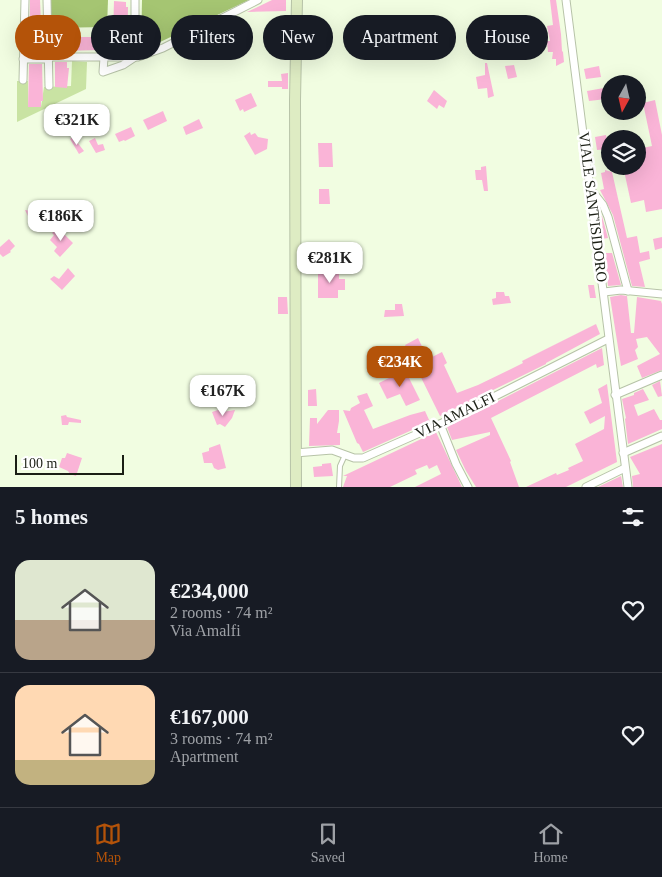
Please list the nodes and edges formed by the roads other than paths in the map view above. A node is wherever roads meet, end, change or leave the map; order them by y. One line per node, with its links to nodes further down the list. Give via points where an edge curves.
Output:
1 (24, 0): 7 (street)
2 (47, 0): 8 (street)
3 (135, 0): 9 (street)
4 (258, 0): 10 (street)
5 (297, 0): 26 (street)
6 (566, 0): 17 (street, VIALE SANT'ISIDORO)
7 (24, 15)
8 (47, 15)
9 (135, 15)
10 (161, 49)
11 (24, 60): 15 (street)
12 (48, 60): 16 (street)
13 (104, 60): 14 (street, via 104,72)
14 (130, 60)
15 (23, 80)
16 (49, 86)
17 (591, 191): 18 (street, via 608,216); 19 (street, VIALE SANT'ISIDORO)
18 (628, 291): 19 (street); 20 (street)
19 (604, 292): 21 (street, VIALE SANT'ISIDORO)
20 (662, 294)
21 (608, 339): 23 (street, VIALE SANT'ISIDORO); 24 (street, VIA AMALFI)
22 (662, 375): 23 (street)
23 (615, 395): 27 (street, VIALE SANT'ISIDORO)
24 (440, 424): 28 (street, VIA AMALFI, via 363,458); 32 (street)
25 (662, 436): 27 (street)
26 (295, 453): 28 (street, VIA AMALFI, via 332,450); 30 (street)
27 (623, 453): 29 (street, VIALE SANT'ISIDORO)
28 (346, 454): 31 (lane, via 340,466)
29 (625, 468): 33 (street); 34 (street, VIALE SANT'ISIDORO)
30 (296, 487)
31 (339, 487)
32 (468, 487)
33 (586, 487)
34 (628, 487)

